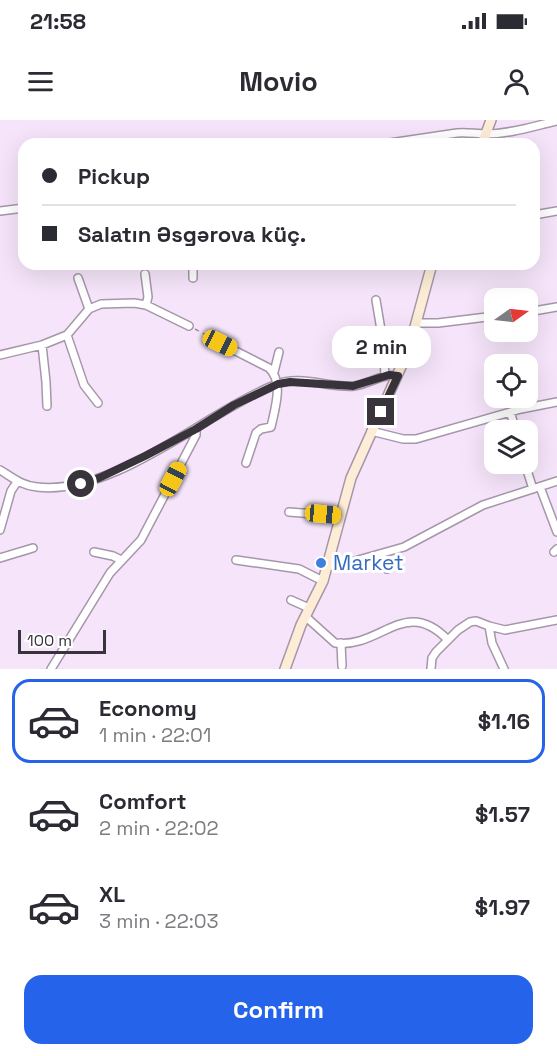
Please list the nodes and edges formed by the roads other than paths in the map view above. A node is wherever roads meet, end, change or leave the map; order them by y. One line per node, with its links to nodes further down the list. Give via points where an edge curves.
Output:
1 (491, 120): 3 (street)
2 (557, 120): 3 (street)
3 (486, 134): 4 (street); 5 (street)
4 (423, 138)
5 (484, 138)
6 (18, 209): 7 (street)
7 (0, 211)
8 (557, 211): 9 (street)
9 (540, 214)
10 (193, 270): 14 (street)
11 (430, 270): 21 (street)
12 (145, 274): 16 (street)
13 (78, 278): 18 (street)
14 (193, 278)
15 (376, 300): 29 (street)
16 (146, 305): 18 (street, via 101,304); 22 (street)
17 (557, 307): 19 (street)
18 (89, 309): 23 (street)
19 (538, 310)
20 (484, 317): 21 (street)
21 (417, 323): 30 (street)
22 (189, 326)
23 (67, 335): 25 (street); 33 (street, via 84,385)
24 (220, 343): 28 (street)
25 (42, 345): 27 (street); 34 (street)
26 (279, 352): 28 (street)
27 (0, 355)
28 (274, 372): 31 (street)
29 (385, 376): 30 (street); 31 (street, via 353,386)
30 (398, 376): 38 (street)
31 (278, 384): 37 (street); 39 (street, via 271,427 256,433)
32 (557, 402): 35 (street)
33 (98, 403)
34 (46, 406)
35 (510, 412): 36 (street); 38 (street, via 416,439)
36 (513, 420)
37 (196, 429): 42 (street, via 86,483 36,487); 53 (street, via 141,540)
38 (371, 431): 46 (street)
39 (246, 463)
40 (0, 470): 42 (street)
41 (530, 474): 44 (street)
42 (17, 482): 47 (street)
43 (557, 482): 44 (street)
44 (536, 488): 48 (street); 51 (street, via 483,505 412,543)
45 (289, 512): 46 (street)
46 (340, 516): 55 (street)
47 (0, 530)
48 (557, 532)
49 (33, 548): 52 (street)
50 (94, 552): 53 (street)
51 (384, 553): 55 (street); 56 (street)
52 (0, 558)
53 (121, 560): 65 (street)
54 (236, 560): 57 (street, via 299,569)
55 (327, 566): 57 (street)
56 (387, 569)
57 (323, 581): 59 (street)
58 (291, 600): 59 (street)
59 (307, 612): 63 (street, via 329,639); 66 (street)
60 (557, 620): 61 (street, via 513,629)
61 (489, 626): 62 (street, via 476,621 466,623); 68 (street)
62 (448, 640): 63 (street, via 429,626 409,621); 67 (street, via 432,658)
63 (341, 644): 64 (street)
64 (342, 666)
65 (51, 669)
66 (285, 669)
67 (431, 669)
68 (504, 669)

